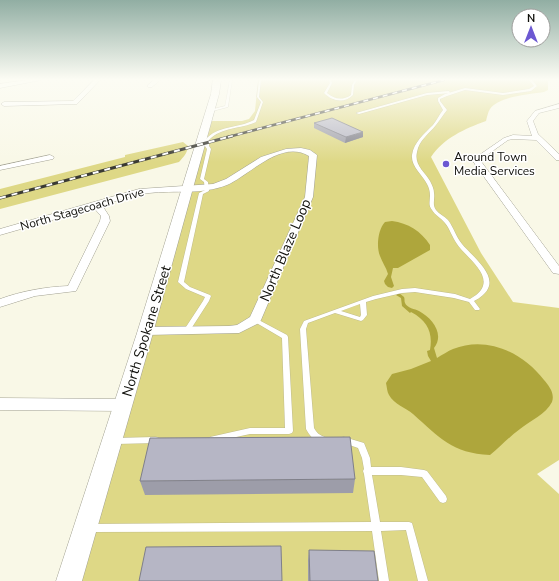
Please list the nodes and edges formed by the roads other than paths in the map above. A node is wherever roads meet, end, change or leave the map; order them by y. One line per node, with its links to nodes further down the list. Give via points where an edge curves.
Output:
1 (211, 107): 7 (street, North Spokane Street)
2 (226, 107): 7 (lane)
3 (260, 107): 14 (lane, via 255,121 215,133 207,140 209,149 202,179 206,182)
4 (379, 107): 8 (lane)
5 (443, 107): 18 (lane, via 445,110 423,136 414,158 415,164 433,192 432,209 444,219 459,243 485,274 487,281 483,290)
6 (554, 107): 9 (street, via 532,116 530,126)
7 (210, 111): 13 (street, North Spokane Street)
8 (358, 113)
9 (538, 138): 11 (street); 17 (street, via 506,139 476,160)
10 (50, 156): 12 (street)
11 (559, 158)
12 (0, 168)
13 (189, 188): 14 (street, North Blaze Loop); 15 (street, North Stagecoach Drive, via 155,189); 25 (street, North Spokane Street)
14 (206, 188): 23 (street, North Blaze Loop, via 232,179 264,158 291,150 305,150 313,155 309,197); 24 (lane, via 207,191 201,193 180,282 208,296)
15 (96, 204): 16 (street, North Stagecoach Drive); 20 (street, via 105,220 72,289 45,290)
16 (0, 232)
17 (559, 271)
18 (471, 301): 19 (lane, via 456,296 410,290 386,294); 21 (lane)
19 (363, 302): 22 (lane); 22 (lane, via 364,315 361,319)
20 (0, 303)
21 (477, 309)
22 (337, 312): 31 (lane, via 306,322 303,329 310,429 319,439 347,440 361,445)
23 (255, 320): 24 (street, via 239,329); 28 (lane, via 285,337 289,431 250,431)
24 (187, 330): 25 (street)
25 (146, 331): 27 (street, North Spokane Street)
26 (0, 404): 27 (street)
27 (124, 405): 30 (street, North Spokane Street)
28 (205, 439)
29 (167, 440): 30 (lane)
30 (113, 441): 34 (street, North Spokane Street)
31 (368, 471): 32 (lane, via 424,474); 33 (lane)
32 (443, 499)
33 (375, 526): 34 (lane); 36 (lane); 37 (lane, via 409,526)
34 (86, 528): 35 (street, North Spokane Street)
35 (69, 581)
36 (384, 581)
37 (423, 581)

